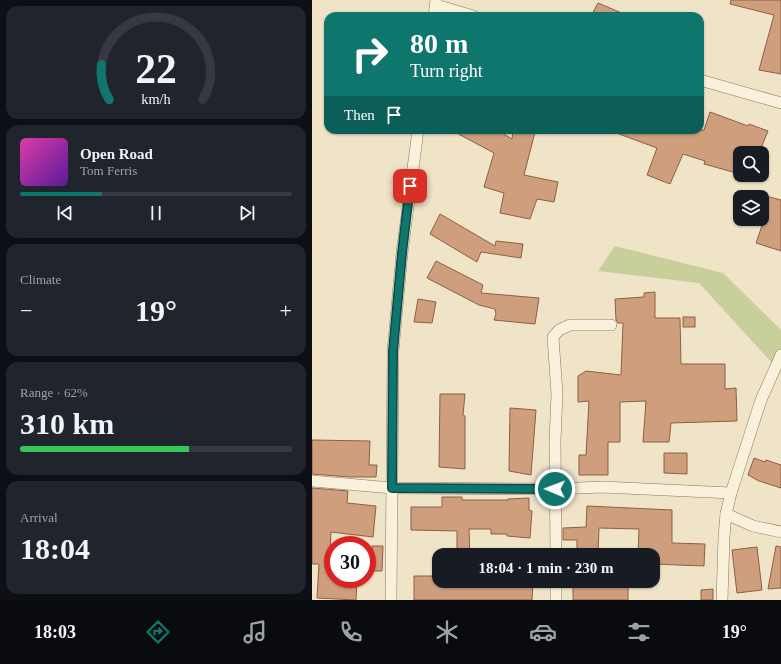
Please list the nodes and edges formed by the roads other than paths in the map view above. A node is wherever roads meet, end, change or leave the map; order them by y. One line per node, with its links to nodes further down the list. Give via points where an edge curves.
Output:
1 (435, 7): 2 (street)
2 (456, 12)
3 (704, 81): 4 (street)
4 (781, 103)
5 (417, 134): 9 (street, via 393,351)
6 (611, 325): 10 (street, via 570,325 559,330 553,337 556,394)
7 (781, 355): 11 (street, via 761,400)
8 (312, 481): 9 (street)
9 (392, 488): 10 (street); 16 (street)
10 (555, 489): 11 (street, via 602,487); 14 (street)
11 (731, 493): 12 (street)
12 (726, 514): 13 (street, via 753,526); 18 (street)
13 (781, 532)
14 (556, 548)
15 (556, 588): 17 (street)
16 (391, 600)
17 (556, 600)
18 (722, 600)

